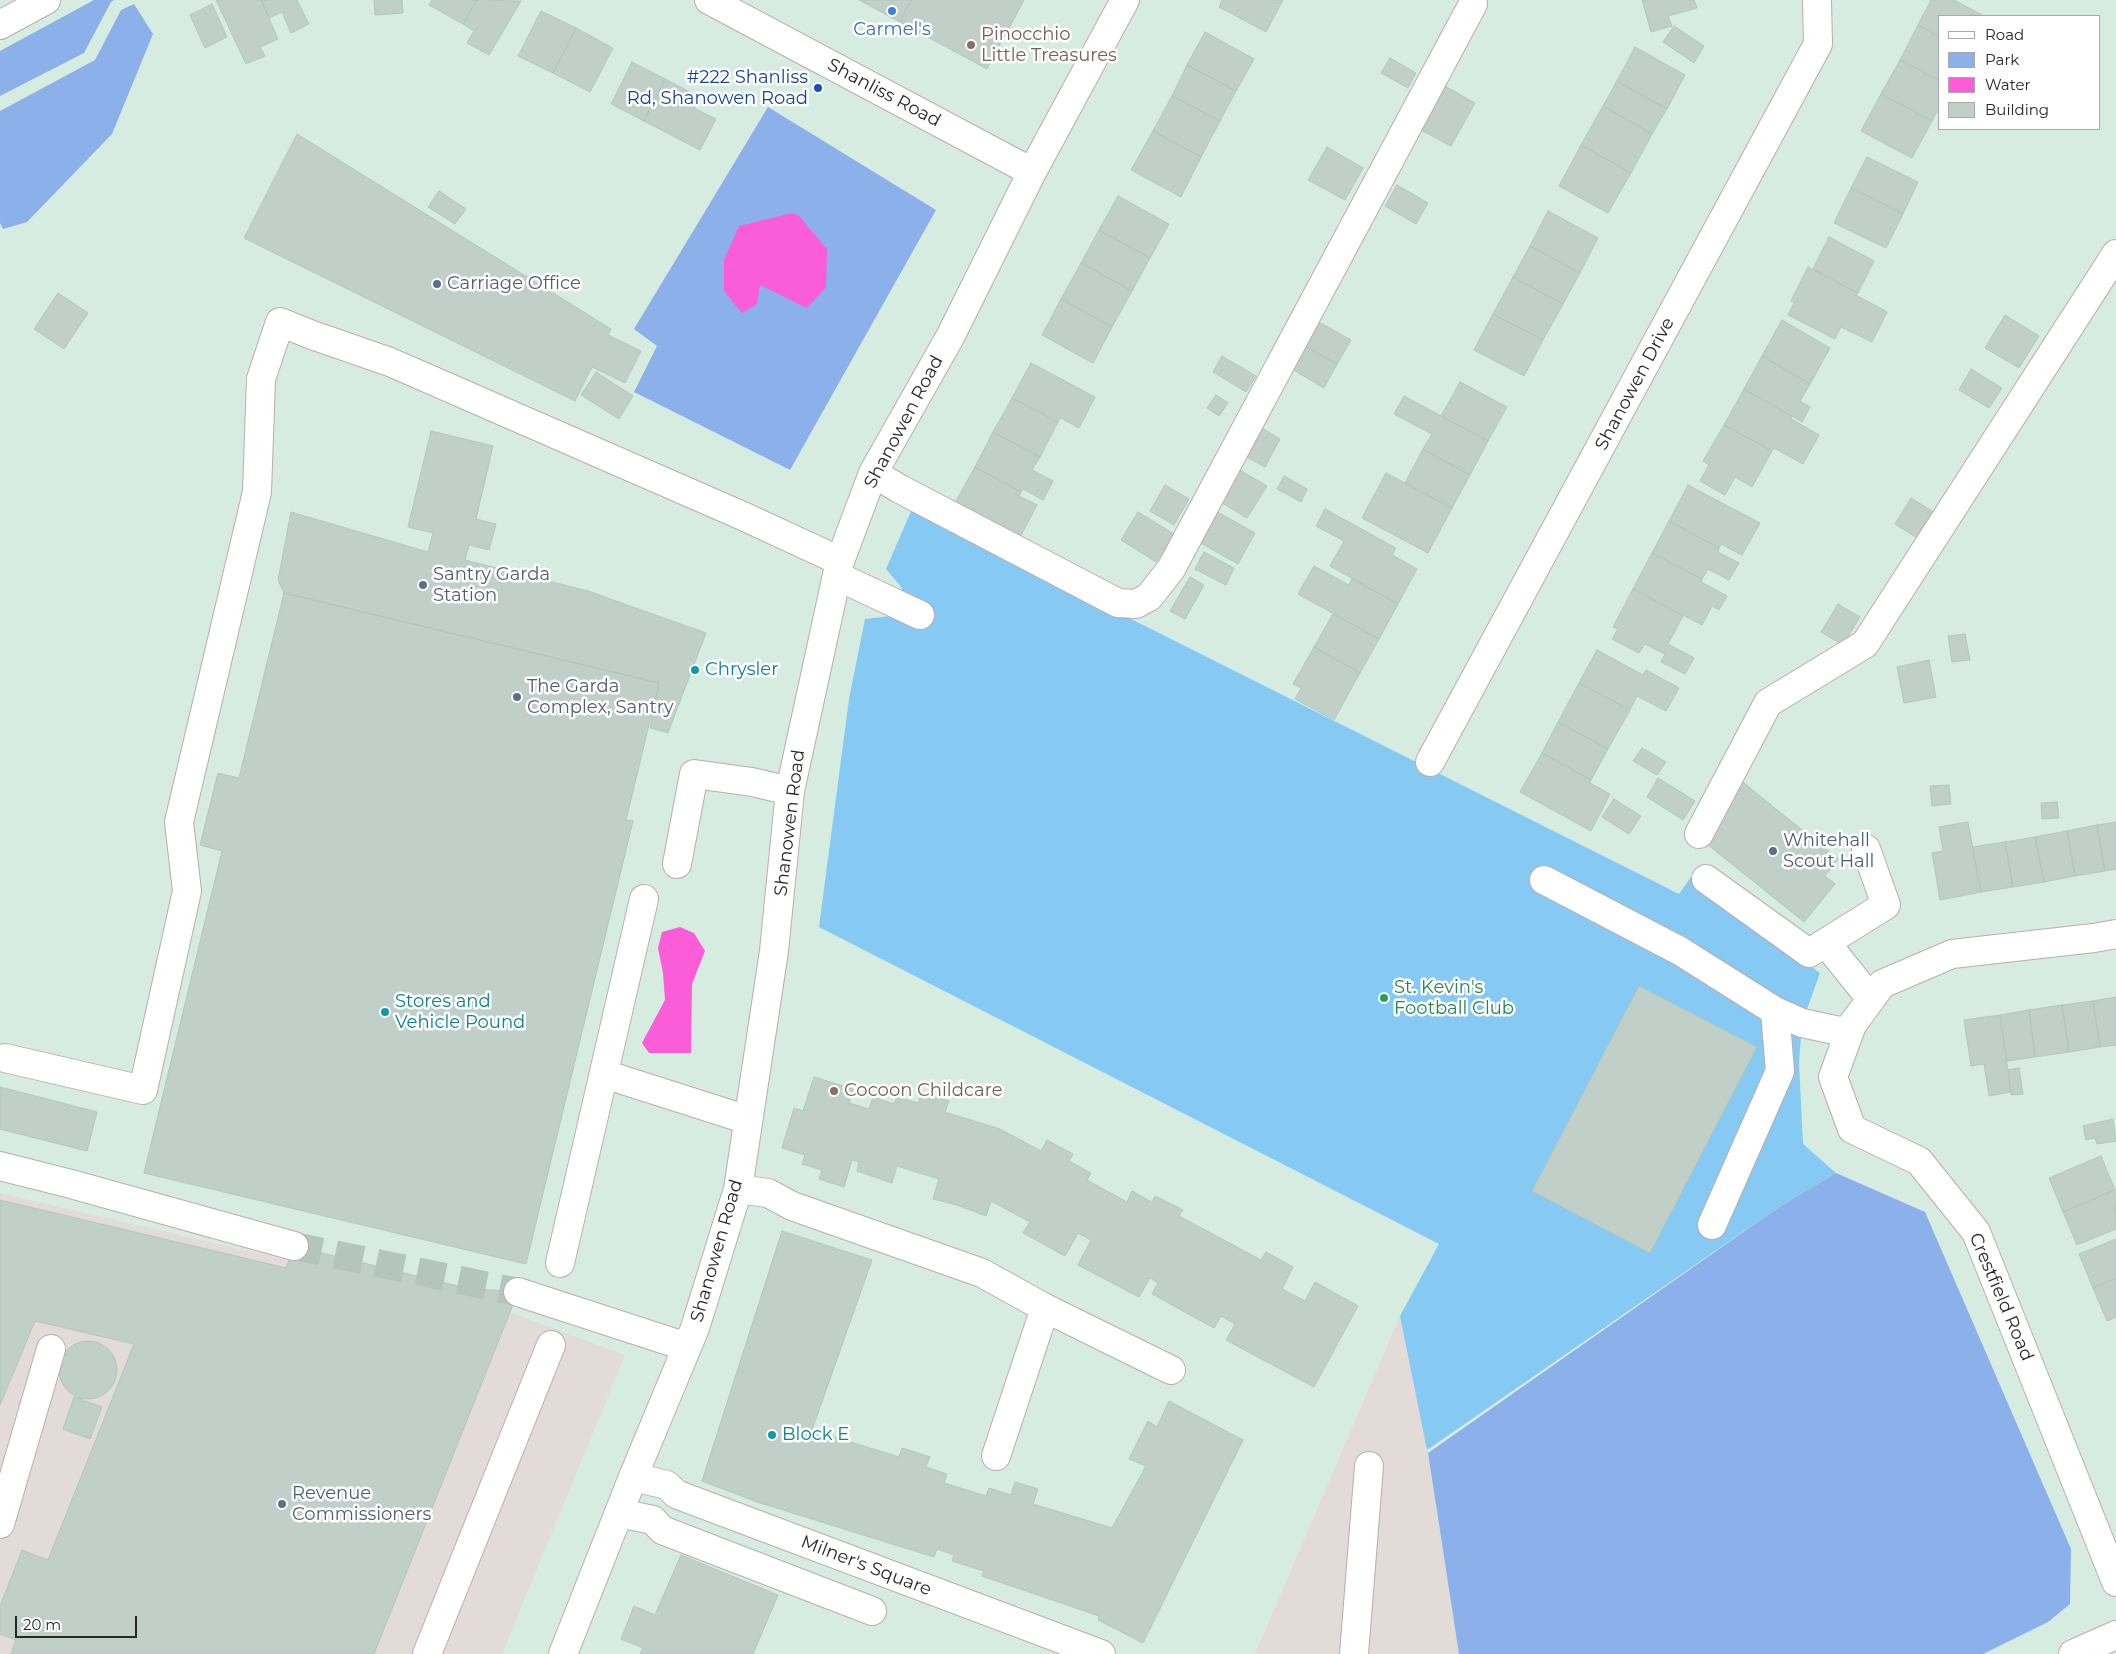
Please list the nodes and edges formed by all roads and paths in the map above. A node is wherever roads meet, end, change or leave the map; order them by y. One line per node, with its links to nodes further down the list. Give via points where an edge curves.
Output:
1 (46, 0): 6 (street)
2 (709, 0): 7 (street, Shanliss Road)
3 (1125, 0): 7 (street, Shanowen Road)
4 (1817, 0): 12 (street, Shanowen Drive, via 1818,44)
5 (1473, 4): 9 (street, via 1171,569 1149,597 1136,604 1118,602)
6 (12, 13)
7 (1032, 172): 9 (street, Shanowen Road, via 950,337)
8 (2116, 254): 14 (street, via 1864,644 1768,703)
9 (873, 473): 10 (street, Shanowen Road)
10 (838, 568): 11 (street); 13 (street, Shanowen Road); 25 (street, via 745,517 390,362 280,322 261,379 257,492 179,822 187,891 143,1090)
11 (920, 615)
12 (1430, 762)
13 (790, 792): 16 (street, via 752,782 694,774); 27 (street, Shanowen Road, via 774,951)
14 (1699, 834)
15 (1866, 849): 21 (street, via 1886,906)
16 (677, 864)
17 (1706, 878): 21 (street, via 1809,952)
18 (1544, 880): 23 (street, via 1680,951)
19 (644, 899): 26 (street)
20 (2116, 934): 22 (street, Crestfield Road, via 1952,954 1882,984)
21 (1826, 943): 22 (street)
22 (1871, 999): 24 (street, Crestfield Road)
23 (1776, 1011): 24 (street, via 1802,1023); 30 (street, via 1780,1071)
24 (1849, 1032): 44 (street, Crestfield Road, via 1833,1077 1852,1129 1919,1161 1976,1232)
25 (5, 1058)
26 (604, 1074): 27 (street); 32 (street)
27 (748, 1120): 29 (street, Shanowen Road)
28 (0, 1166): 31 (street)
29 (738, 1190): 34 (street, via 768,1193 792,1206 982,1273); 36 (street, Shanowen Road)
30 (1712, 1225)
31 (294, 1246)
32 (560, 1263)
33 (518, 1292): 36 (street)
34 (1045, 1308): 38 (street); 39 (street)
35 (551, 1345): 47 (street)
36 (687, 1348): 41 (street, Shanowen Road)
37 (51, 1349): 43 (street)
38 (1171, 1370)
39 (996, 1456)
40 (1370, 1466): 50 (street)
41 (633, 1477): 42 (street, Shanowen Road); 49 (street, Milner's Square, via 667,1485 676,1494)
42 (619, 1513): 45 (street, via 653,1520 662,1530); 48 (street, Shanowen Road)
43 (0, 1524)
44 (2116, 1582)
45 (872, 1611)
46 (2116, 1635): 51 (street)
47 (427, 1654)
48 (563, 1654)
49 (1101, 1654)
50 (1354, 1654)
51 (2073, 1654)

